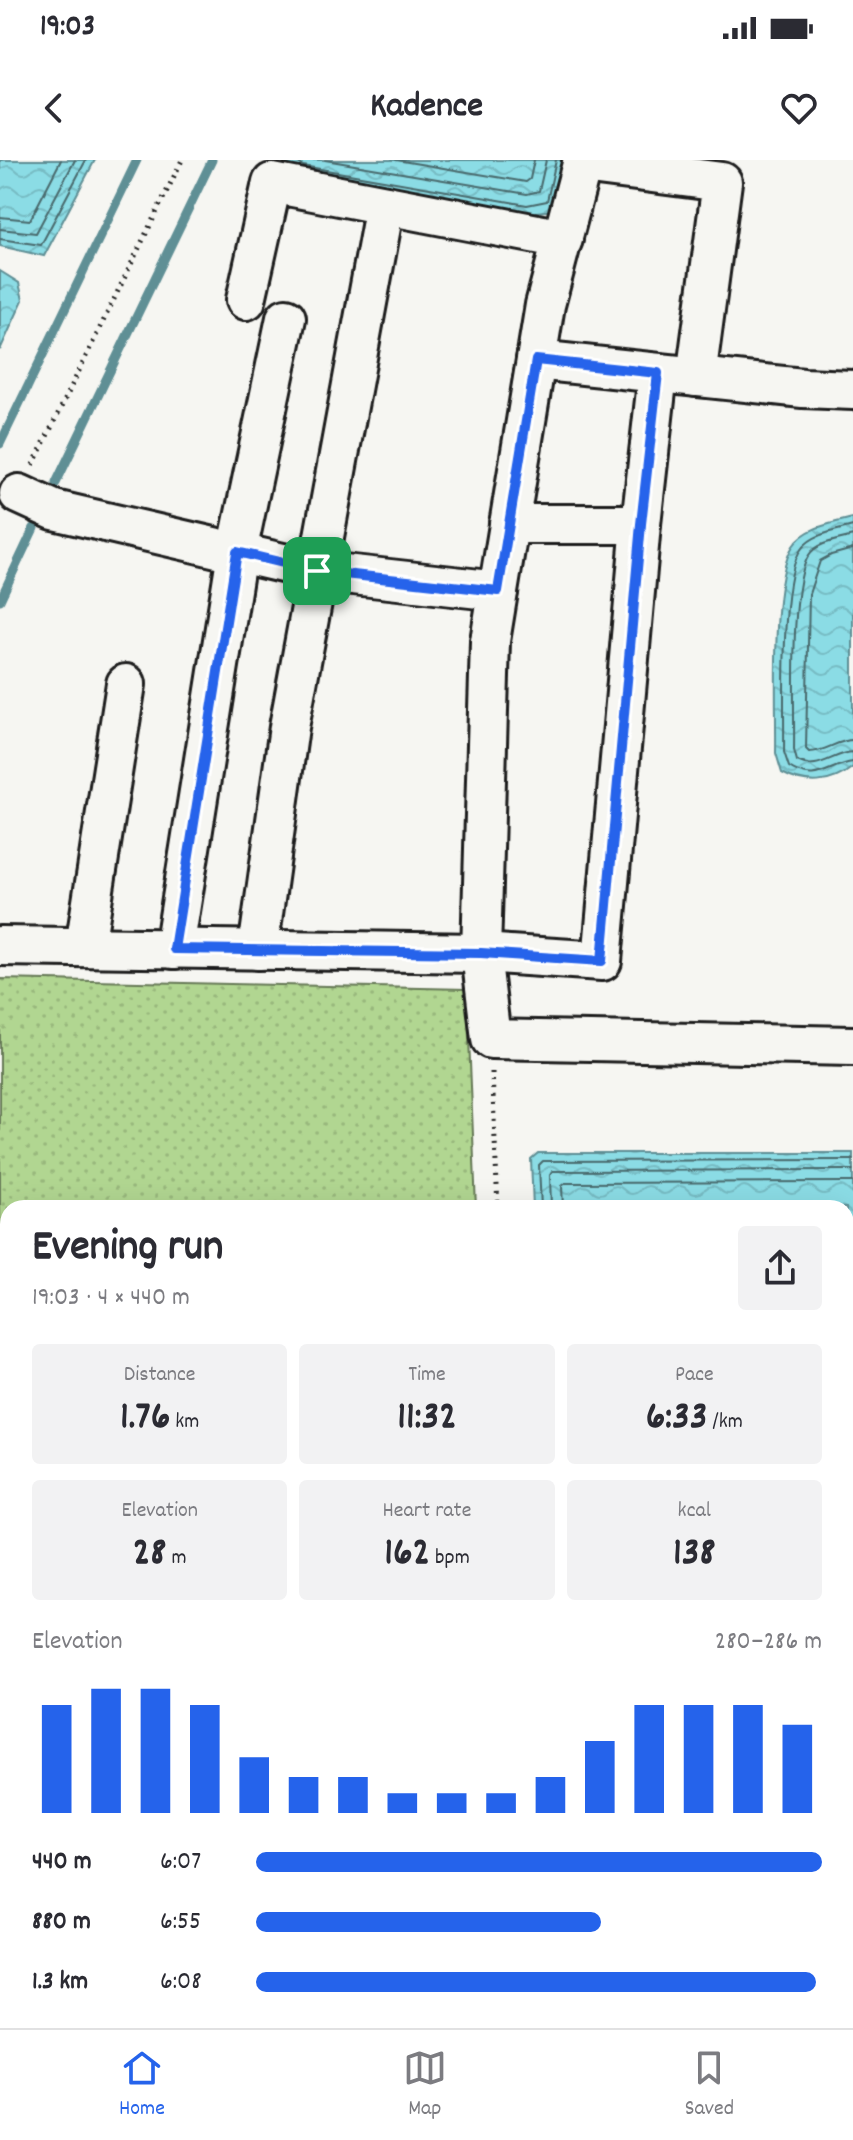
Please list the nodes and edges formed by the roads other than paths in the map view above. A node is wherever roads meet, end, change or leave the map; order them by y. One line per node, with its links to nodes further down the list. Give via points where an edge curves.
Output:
1 (583, 162): 3 (street); 8 (street, via 722,182)
2 (385, 205): 3 (street); 4 (street, via 272,183); 14 (street)
3 (563, 239): 6 (street)
4 (246, 300)
5 (286, 318): 13 (street)
6 (536, 360): 7 (street); 11 (street)
7 (658, 373): 8 (street); 12 (street)
8 (696, 377): 9 (street)
9 (853, 390)
10 (19, 494): 13 (street, via 54,510)
11 (509, 524): 12 (street); 15 (street)
12 (641, 524): 21 (street, via 602,961)
13 (237, 552): 14 (street); 19 (street)
14 (317, 571): 15 (street); 20 (street)
15 (498, 591): 21 (street, via 490,641)
16 (126, 684): 18 (street)
17 (0, 946): 18 (street)
18 (85, 947): 19 (street)
19 (174, 949): 20 (street)
20 (258, 950): 21 (street)
21 (481, 953): 22 (street, via 491,1039)
22 (853, 1046)

